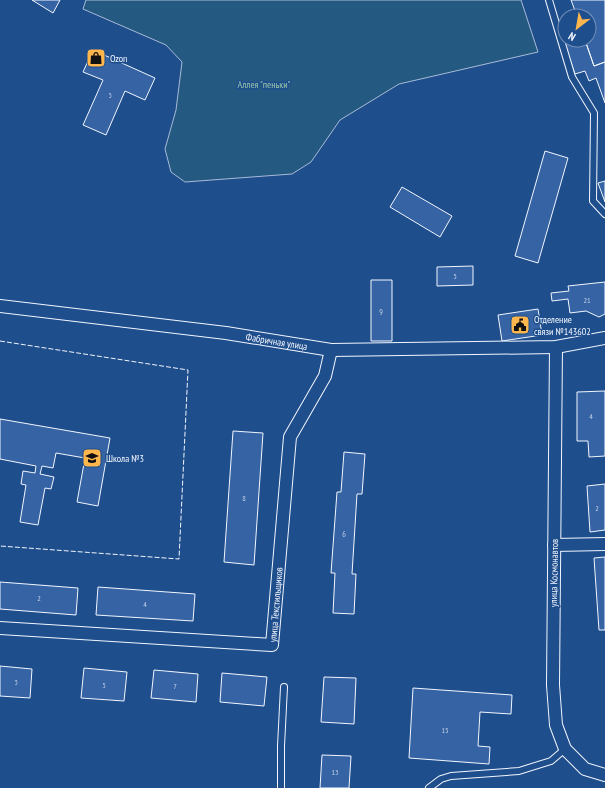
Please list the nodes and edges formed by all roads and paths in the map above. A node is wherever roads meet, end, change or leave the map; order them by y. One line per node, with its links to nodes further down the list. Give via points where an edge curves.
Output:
1 (549, 0): 2 (lane, via 572,77 594,113 594,201)
2 (605, 214)
3 (0, 306): 6 (street, Фабричная улица, via 226,333)
4 (605, 338): 5 (street, Фабричная улица)
5 (556, 347): 6 (street, Фабричная улица); 8 (street, улица Космонавтов)
6 (331, 350): 9 (street, улица Текстильщиков, via 325,376 290,437 272,645)
7 (605, 544): 8 (street)
8 (554, 545): 11 (street, улица Космонавтов, via 553,685 556,725)
9 (0, 628)
10 (284, 687): 13 (lane)
11 (566, 749): 12 (street, улица Космонавтов, via 585,769); 14 (lane, via 551,761 519,771 451,776 441,779)
12 (605, 775)
13 (281, 788)
14 (429, 788)

